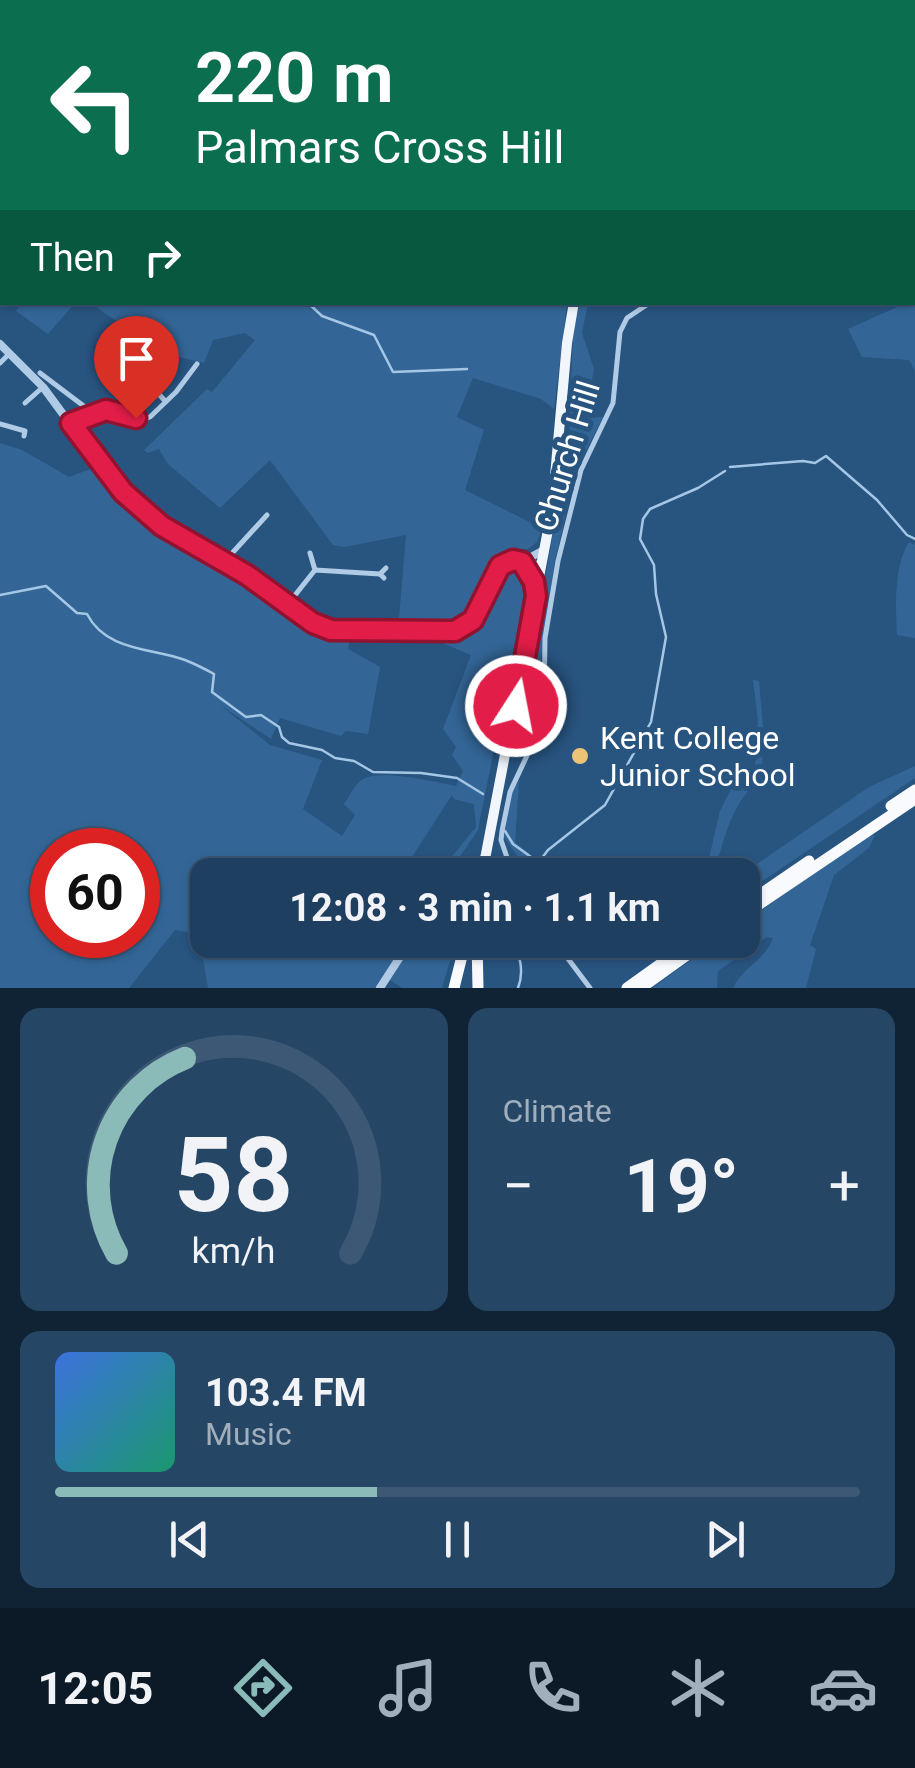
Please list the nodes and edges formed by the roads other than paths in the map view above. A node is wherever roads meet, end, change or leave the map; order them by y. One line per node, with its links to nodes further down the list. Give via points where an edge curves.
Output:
1 (574, 305): 17 (main road)
2 (646, 305): 28 (street, Church Hill, via 623,323 613,403 580,470 553,584)
3 (0, 344): 4 (street)
4 (10, 353): 6 (street); 9 (street)
5 (127, 358): 10 (street)
6 (0, 363)
7 (197, 364): 10 (street)
8 (40, 373): 9 (street)
9 (46, 386): 11 (street); 12 (street); 13 (street)
10 (165, 401): 12 (street, via 145,419)
11 (26, 403)
12 (92, 413): 13 (street)
13 (71, 423): 19 (street, via 134,503 175,536)
14 (0, 424): 15 (street, via 18,427)
15 (24, 436)
16 (267, 515): 19 (street)
17 (546, 547): 20 (street); 21 (main road)
18 (310, 553): 23 (street)
19 (224, 562): 25 (street)
20 (522, 562): 21 (street); 24 (street); 25 (street, via 500,566 473,620 455,631 341,632 313,623)
21 (542, 566): 24 (main road)
22 (386, 568): 23 (street, via 382,576)
23 (316, 570): 25 (street)
24 (536, 596): 26 (main road)
25 (288, 604)
26 (530, 636): 27 (street); 29 (main road)
27 (531, 696): 28 (street); 29 (street)
28 (544, 698): 30 (street, Church Hill)
29 (517, 700): 30 (street); 33 (main road)
30 (542, 708): 34 (street, Church Hill, via 510,792 501,840)
31 (915, 790): 35 (highway)
32 (915, 799): 36 (highway)
33 (485, 858)
34 (508, 858)
35 (760, 895)
36 (760, 904)
37 (399, 958): 43 (street)
38 (462, 958): 44 (highway)
39 (477, 958): 45 (highway)
40 (568, 958): 46 (street)
41 (669, 958): 47 (highway)
42 (683, 958): 48 (highway)
43 (380, 988)
44 (454, 988)
45 (478, 988)
46 (590, 988)
47 (627, 988)
48 (641, 988)

